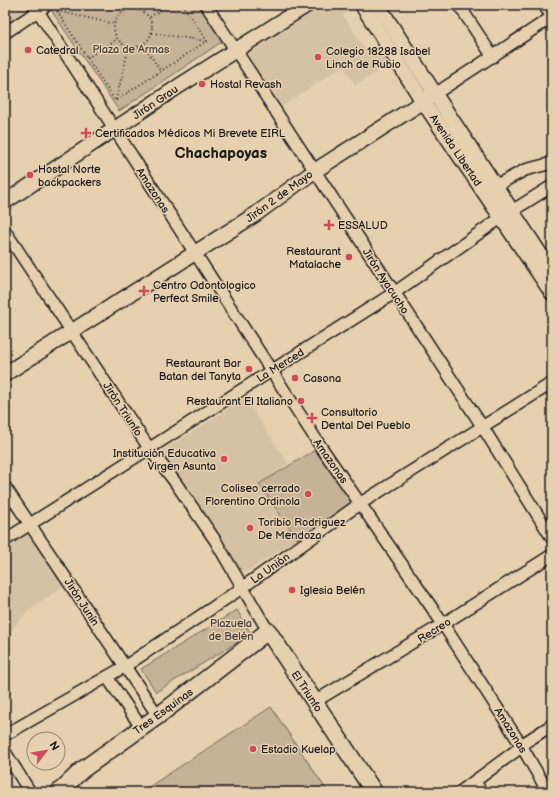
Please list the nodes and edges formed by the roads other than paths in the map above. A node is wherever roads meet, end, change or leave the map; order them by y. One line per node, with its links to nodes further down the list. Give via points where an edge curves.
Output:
1 (206, 5): 10 (street, Jirón Ayacucho)
2 (307, 5): 10 (main road, Jirón Grau)
3 (362, 5): 12 (main road, Avenida Libertad)
4 (378, 5): 12 (main road, Avenida Libertad)
5 (459, 5): 11 (street)
6 (544, 5): 8 (street)
7 (40, 7): 9 (street); 13 (street, Amazonas)
8 (552, 17): 11 (street, Jirón 2 de Mayo)
9 (5, 33)
10 (235, 52): 13 (main road, Jirón Grau); 15 (street, Jirón Ayacucho)
11 (493, 56): 12 (street, Jirón 2 de Mayo)
12 (429, 98): 15 (main road, Jirón 2 de Mayo); 16 (main road, Avenida Libertad); 19 (main road, Avenida Libertad)
13 (114, 129): 18 (main road, Jirón Grau); 21 (street, Amazonas)
14 (552, 163): 16 (street, via 524,170)
15 (314, 172): 21 (main road, Jirón 2 de Mayo, via 256,214); 23 (street, Jirón Ayacucho)
16 (495, 186): 19 (main road, Avenida Libertad)
17 (552, 186): 19 (street, La Merced)
18 (5, 202)
19 (507, 214): 22 (main road, Avenida Libertad); 23 (street, La Merced); 24 (main road, Avenida Libertad)
20 (5, 231): 25 (street, Jirón Triunfo)
21 (193, 253): 25 (main road, Jirón 2 de Mayo); 26 (street, Amazonas)
22 (552, 272)
23 (394, 293): 26 (street, La Merced); 29 (street, Jirón Ayacucho)
24 (552, 293)
25 (73, 331): 27 (main road, Jirón 2 de Mayo); 30 (street, Jirón Triunfo)
26 (271, 371): 30 (street, La Merced); 32 (street, Amazonas)
27 (5, 374)
28 (552, 383): 29 (street, La Unión)
29 (482, 426): 32 (street, La Unión); 34 (street, Jirón Ayacucho)
30 (149, 448): 33 (street, La Merced); 37 (street, Jirón Triunfo, via 215,540)
31 (5, 487): 33 (street, Jirón Junín)
32 (361, 503): 37 (street, La Unión); 38 (street, Amazonas)
33 (31, 523): 35 (street, La Merced); 40 (street, Jirón Junín)
34 (552, 538)
35 (5, 540)
36 (552, 555): 38 (street, Recreo)
37 (242, 588): 39 (street, El Triunfo); 40 (street, La Unión)
38 (443, 624): 42 (street, Recreo); 47 (street, Amazonas)
39 (268, 631): 42 (highway, El Triunfo); 43 (highway, Tres Esquinas)
40 (124, 668): 41 (street, La Unión); 43 (street, Jirón Junín)
41 (107, 676): 45 (street); 46 (street, La Unión)
42 (314, 702): 52 (highway, El Triunfo)
43 (158, 716): 45 (highway, Tres Esquinas)
44 (552, 725): 47 (street)
45 (141, 727): 51 (highway, Tres Esquinas, via 82,770)
46 (5, 735)
47 (521, 745): 49 (street); 55 (street, Amazonas)
48 (5, 752): 50 (street)
49 (474, 781): 53 (street); 54 (street)
50 (30, 792)
51 (59, 792)
52 (374, 792)
53 (460, 792)
54 (481, 792)
55 (548, 792)

